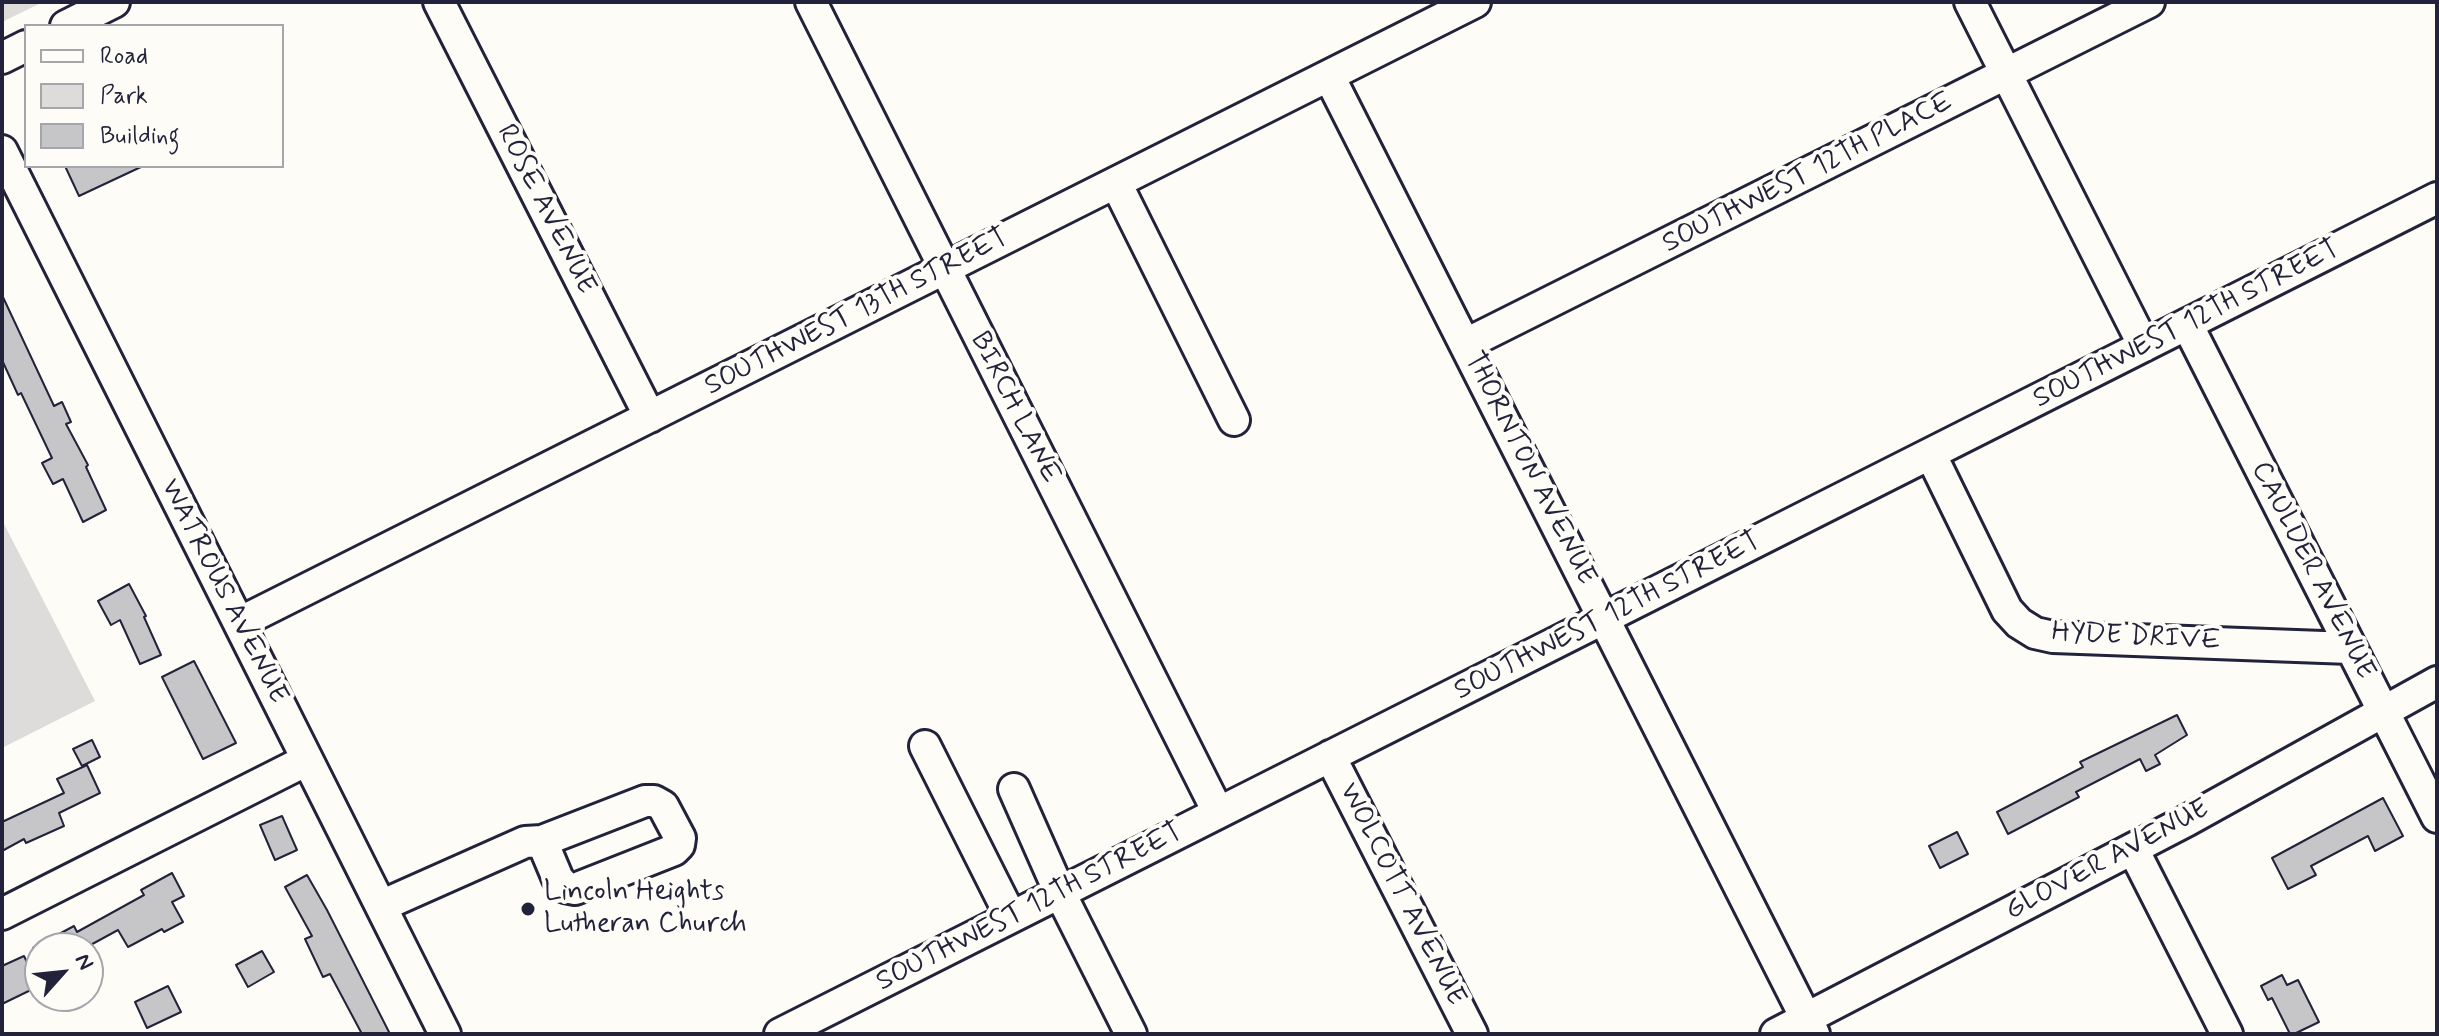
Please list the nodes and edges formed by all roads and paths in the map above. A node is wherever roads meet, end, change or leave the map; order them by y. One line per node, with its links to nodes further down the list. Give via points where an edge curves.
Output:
1 (114, 2): 7 (street)
2 (439, 2): 19 (street, ROSE AVENUE)
3 (811, 2): 15 (street, BIRCH LANE)
4 (1475, 2): 11 (street, SOUTHWEST 13TH STREET)
5 (1970, 2): 10 (street)
6 (2149, 2): 10 (street, SOUTHWEST 12TH PLACE)
7 (70, 24)
8 (24, 47): 9 (street)
9 (2, 58)
10 (2007, 74): 17 (street, SOUTHWEST 12TH PLACE); 18 (street)
11 (1329, 76): 13 (street, SOUTHWEST 13TH STREET); 17 (street, THORNTON AVENUE)
12 (2, 151): 23 (street, WATROUS AVENUE)
13 (1116, 183): 15 (street, SOUTHWEST 13TH STREET); 20 (street)
14 (2437, 198): 16 (street, SOUTHWEST 12TH STREET)
15 (944, 270): 19 (street, SOUTHWEST 13TH STREET); 31 (street, BIRCH LANE)
16 (2187, 324): 18 (street, SOUTHWEST 12TH STREET); 24 (street, CAULDER AVENUE)
17 (1466, 344): 22 (street, THORNTON AVENUE)
18 (2144, 346): 21 (street, SOUTHWEST 12TH STREET)
19 (650, 417): 23 (street, SOUTHWEST 13TH STREET)
20 (1234, 420)
21 (1931, 455): 22 (street, SOUTHWEST 12TH STREET); 24 (street, HYDE DRIVE, via 2007,610 2035,633)
22 (1605, 619): 28 (street, SOUTHWEST 12TH STREET); 39 (street, THORNTON AVENUE)
23 (239, 623): 29 (street, WATROUS AVENUE)
24 (2350, 648): 26 (street, CAULDER AVENUE)
25 (2437, 682): 26 (street, GLOVER AVENUE)
26 (2382, 710): 32 (street, CAULDER AVENUE); 34 (street, GLOVER AVENUE)
27 (925, 746): 38 (street)
28 (1330, 756): 31 (street, SOUTHWEST 12TH STREET); 43 (street, WOLCOTT AVENUE)
29 (307, 760): 36 (street, WATROUS AVENUE); 37 (street)
30 (1014, 789): 35 (street)
31 (1218, 812): 35 (street, SOUTHWEST 12TH STREET)
32 (2437, 817)
33 (542, 841): 36 (street, via 525,842)
34 (2133, 849): 39 (street, GLOVER AVENUE); 45 (street)
35 (1060, 893): 38 (street, SOUTHWEST 12TH STREET); 42 (street)
36 (381, 906): 41 (street, WATROUS AVENUE)
37 (2, 914)
38 (1011, 917): 40 (street, SOUTHWEST 12TH STREET)
39 (1810, 1026): 44 (street, GLOVER AVENUE)
40 (787, 1032)
41 (445, 1034)
42 (1131, 1034)
43 (1472, 1034)
44 (1776, 1034)
45 (2227, 1034)

